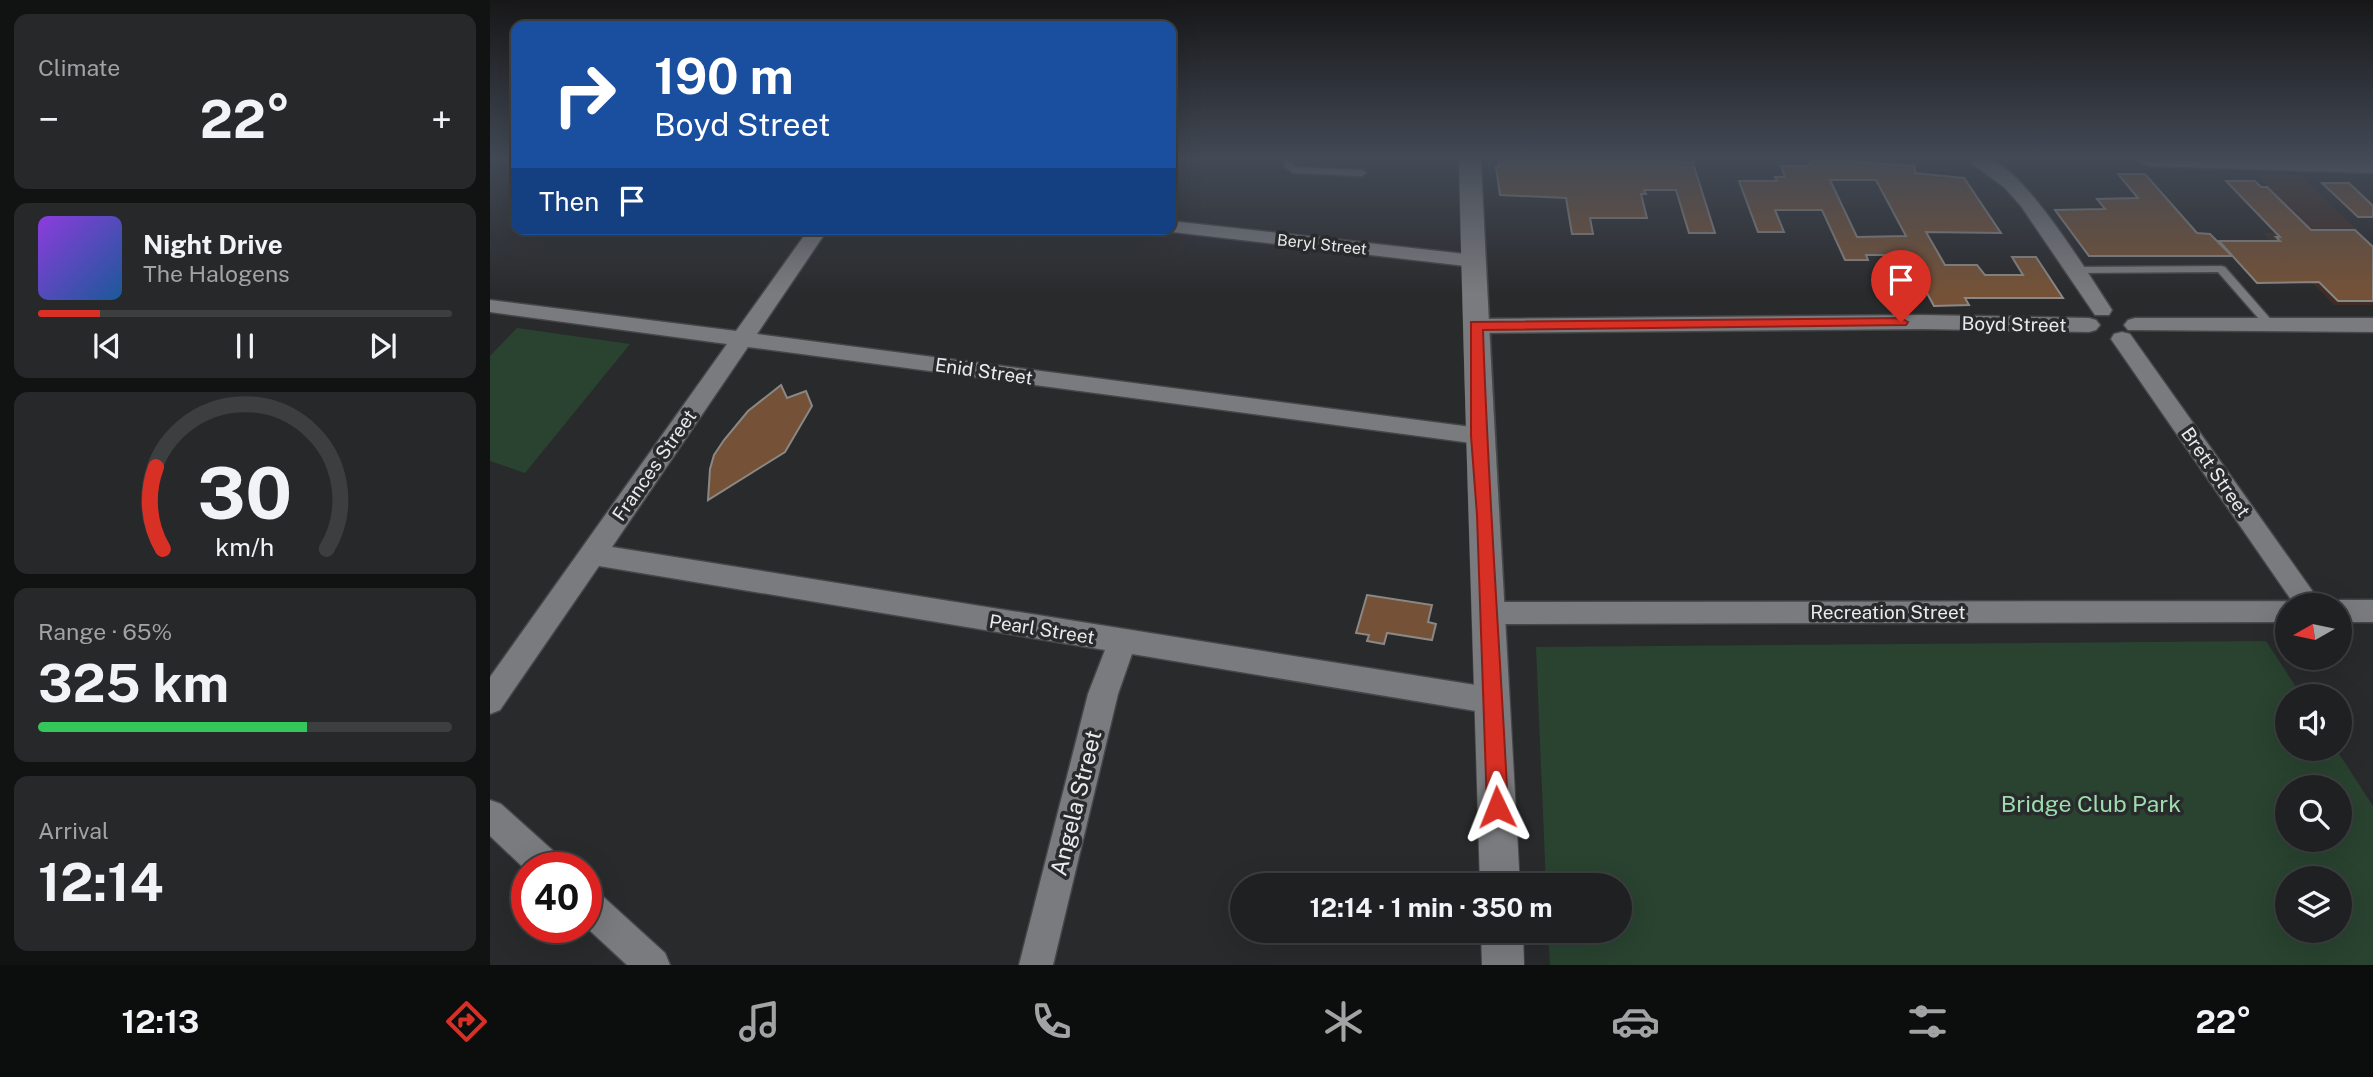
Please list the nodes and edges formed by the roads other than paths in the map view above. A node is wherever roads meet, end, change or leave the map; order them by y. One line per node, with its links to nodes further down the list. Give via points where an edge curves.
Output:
1 (1472, 204): 5 (street)
2 (2029, 204): 6 (street)
3 (1176, 228): 5 (street, Beryl Street)
4 (815, 235): 13 (street, Frances Street)
5 (1474, 261): 11 (street)
6 (2074, 270): 8 (street); 9 (lane, via 2221,269)
7 (490, 306): 13 (street, Enid Street)
8 (2096, 317): 11 (street, Boyd Street); 12 (street, via 2099,333)
9 (2270, 325): 10 (street); 12 (street)
10 (2373, 325)
11 (1476, 326): 14 (street)
12 (2129, 332): 16 (street, Brett Street)
13 (741, 339): 14 (street, Enid Street); 15 (street, Frances Street)
14 (1479, 436): 20 (street)
15 (591, 554): 21 (street, Pearl Street); 22 (street, Frances Street)
16 (2301, 593)
17 (2275, 611): 20 (street, Recreation Street)
18 (2352, 611): 19 (street)
19 (2373, 611)
20 (1488, 613): 23 (street)
21 (1122, 642): 23 (street, Pearl Street); 30 (street, Angela Street, via 1103,694)
22 (490, 701)
23 (1494, 701): 26 (street)
24 (490, 815): 25 (street)
25 (530, 852)
26 (1500, 873)
27 (602, 919): 29 (street)
28 (1502, 943): 31 (street)
29 (653, 965)
30 (1036, 965)
31 (1503, 965)

